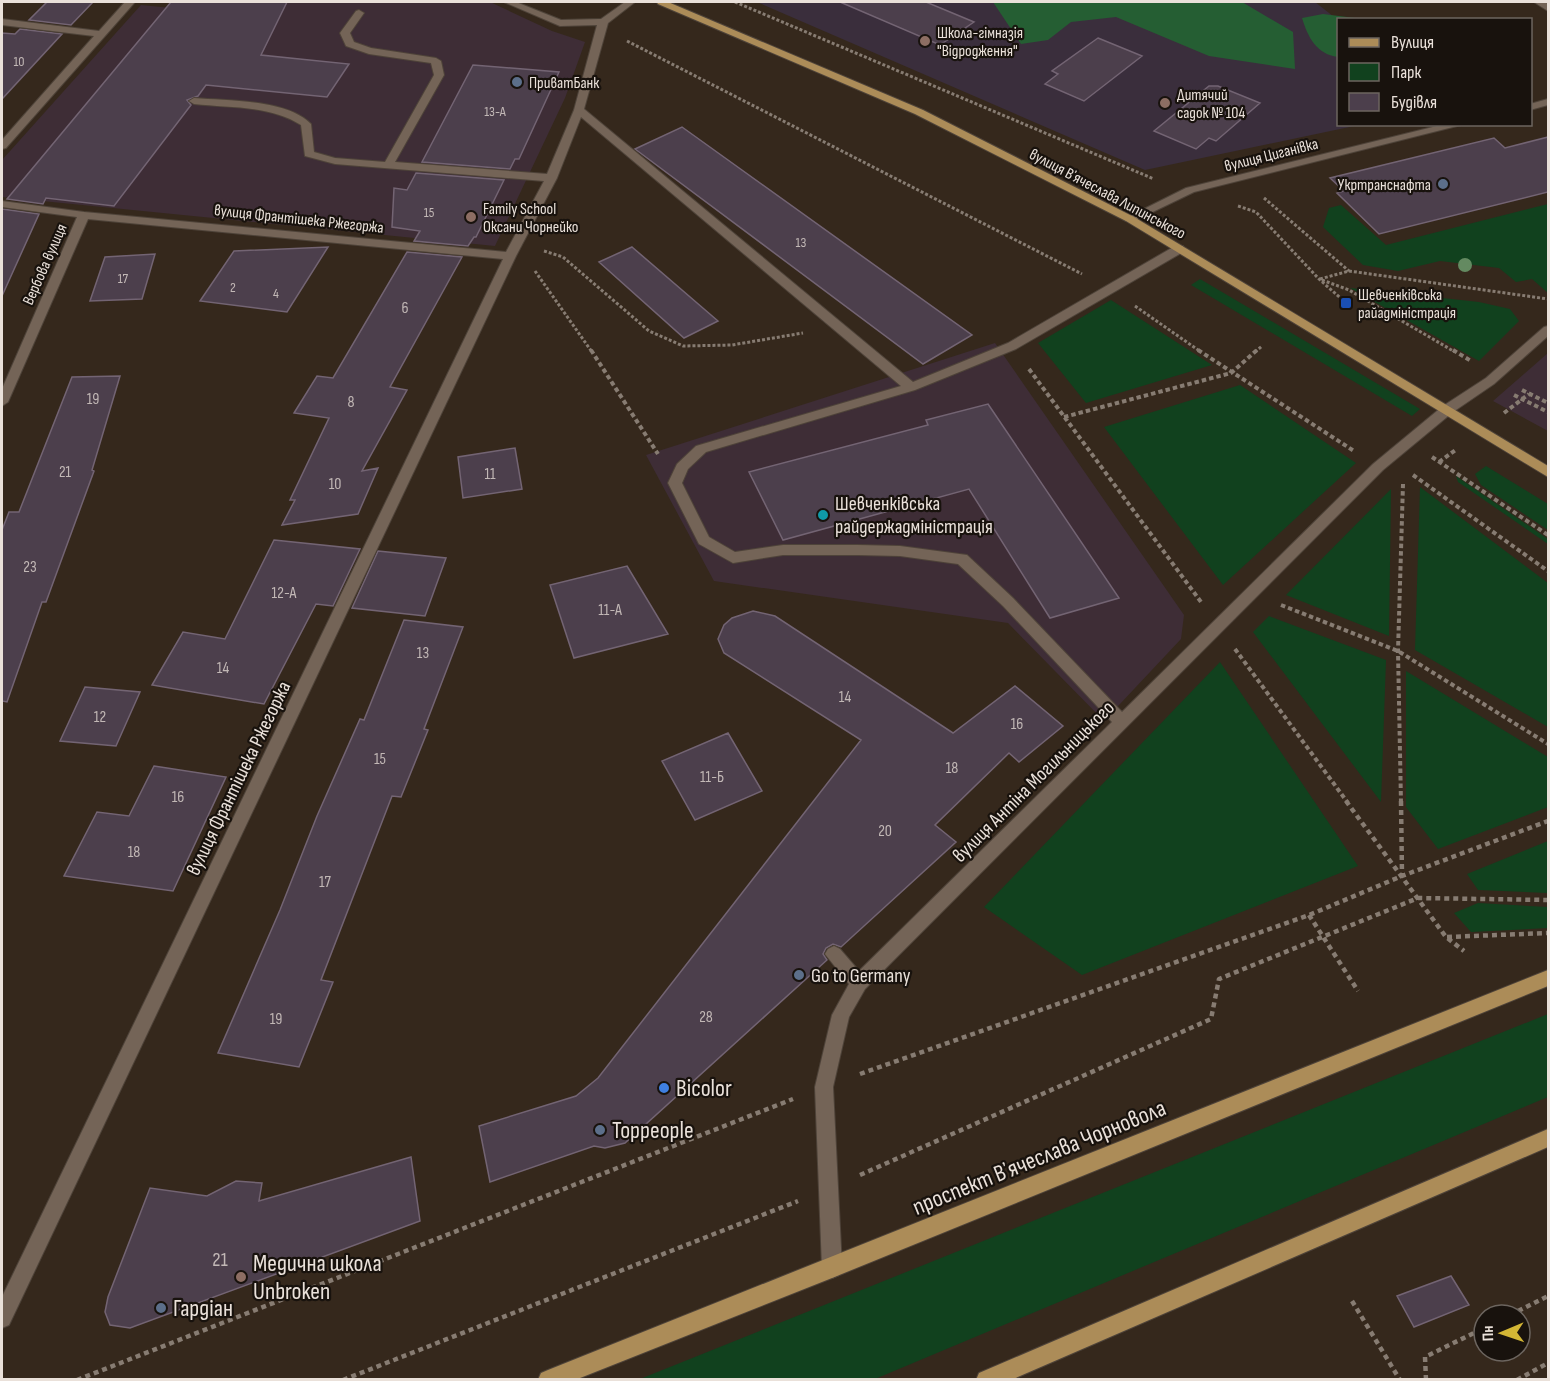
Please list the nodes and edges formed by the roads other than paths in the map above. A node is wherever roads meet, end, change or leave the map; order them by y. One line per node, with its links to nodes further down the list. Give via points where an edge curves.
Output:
1 (130, 2): 10 (street)
2 (509, 2): 9 (street, via 560,23)
3 (631, 2): 9 (street)
4 (661, 2): 21 (main road, вулиця Вʼячеслава Липинського, via 919,112)
5 (1539, 2): 6 (street)
6 (1548, 8)
7 (359, 13): 17 (street, via 345,33 350,44 369,51 436,61 439,75)
8 (2, 22): 10 (street)
9 (603, 22): 14 (street, вулиця Франтішека Ржегоржа)
10 (103, 34): 16 (street)
11 (194, 101): 17 (street, via 297,116 306,124 309,154 335,161)
12 (1548, 102): 13 (street)
13 (1532, 106)
14 (579, 110): 18 (street, вулиця Франтішека Ржегоржа); 25 (street)
15 (1452, 126): 21 (street, вулиця Циганівка, via 1190,190)
16 (2, 146)
17 (388, 166): 18 (street)
18 (551, 178): 23 (street, вулиця Франтішека Ржегоржа)
19 (2, 204): 20 (street, Вербова вулиця)
20 (84, 215): 23 (street, вулиця Франтішека Ржегоржа); 26 (street, Вербова вулиця)
21 (1130, 219): 22 (main road, вулиця Вʼячеслава Липинського)
22 (1179, 249): 25 (street, via 1012,346); 27 (main road, вулиця Вʼячеслава Липинського)
23 (514, 250): 35 (street, вулиця Франтішека Ржегоржа)
24 (1548, 330): 27 (street, вулиця Антіна Могильницького, via 1496,376)
25 (911, 387): 29 (street, via 701,449 682,467 675,483 704,540 733,558 783,550 858,550 962,559)
26 (2, 402)
27 (1448, 409): 28 (main road, вулиця Вʼячеслава Липинського); 29 (street, вулиця Антіна Могильницького, via 1407,441)
28 (1548, 472)
29 (1122, 722): 32 (street, вулиця Антіна Могильницького)
30 (834, 954): 32 (street)
31 (1548, 978): 34 (main road, проспект Вʼячеслава Чорновола)
32 (859, 984): 34 (street, вулиця Антіна Могильницького, via 841,1015 824,1087)
33 (1548, 1138): 37 (main road)
34 (832, 1268): 36 (main road, проспект Вʼячеслава Чорновола)
35 (2, 1318)
36 (548, 1380)
37 (986, 1380)

